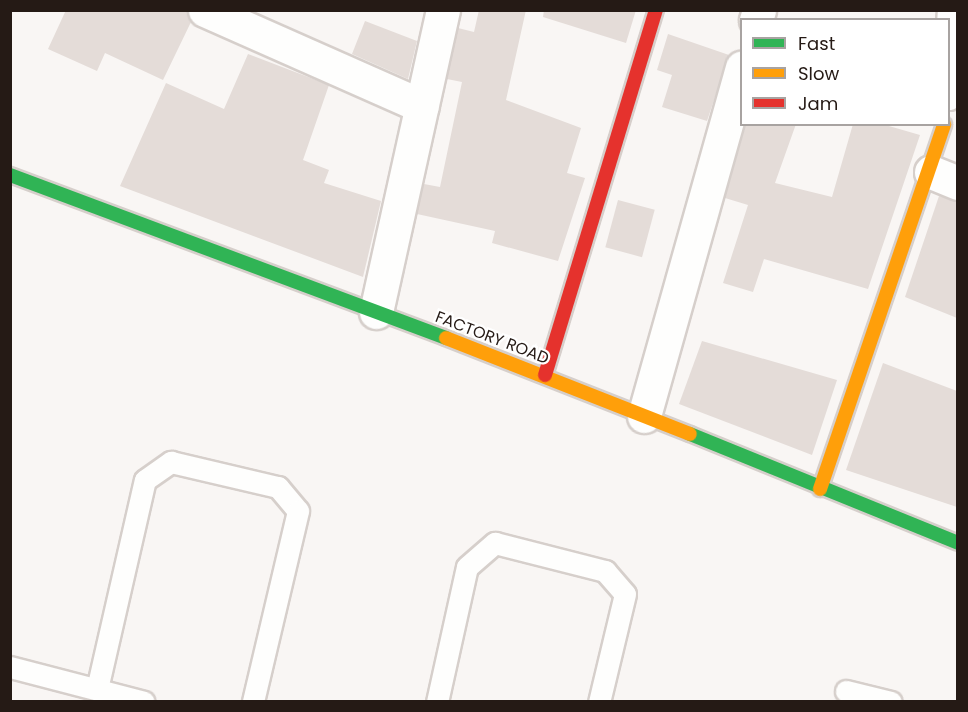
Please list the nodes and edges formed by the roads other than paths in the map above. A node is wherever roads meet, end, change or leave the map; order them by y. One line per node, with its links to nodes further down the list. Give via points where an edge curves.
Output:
1 (205, 10): 7 (street)
2 (443, 10): 7 (street)
3 (656, 10): 12 (street)
4 (954, 10): 5 (street)
5 (950, 65)
6 (740, 72): 13 (street)
7 (422, 106): 11 (street)
8 (944, 126): 10 (street)
9 (10, 175): 11 (street, FACTORY ROAD)
10 (944, 177): 14 (street)
11 (376, 312): 12 (street, FACTORY ROAD)
12 (545, 375): 13 (street, FACTORY ROAD)
13 (644, 416): 14 (street, FACTORY ROAD)
14 (820, 489): 15 (street, FACTORY ROAD)
15 (957, 543)
16 (10, 667): 17 (lane)
17 (97, 690): 19 (lane); 20 (lane, via 146,480 171,462 278,487 298,511)
18 (846, 691): 23 (lane)
19 (144, 702)
20 (253, 702)
21 (438, 702): 22 (lane, via 467,567 495,543 605,571 625,594)
22 (599, 702)
23 (891, 702)

